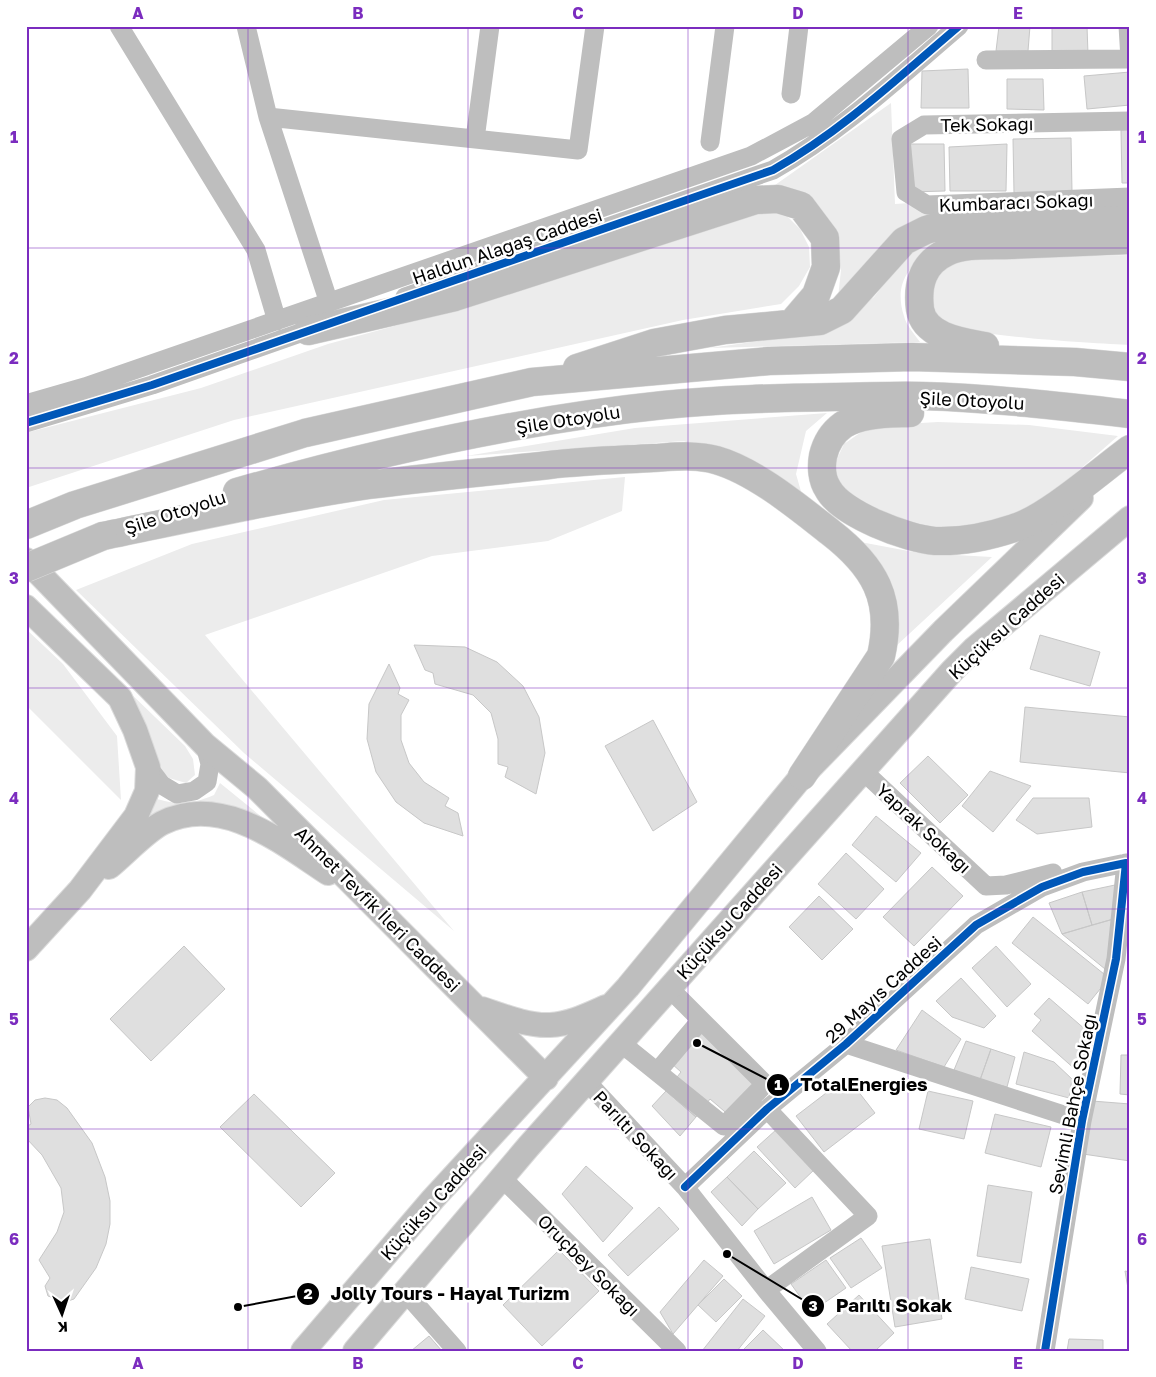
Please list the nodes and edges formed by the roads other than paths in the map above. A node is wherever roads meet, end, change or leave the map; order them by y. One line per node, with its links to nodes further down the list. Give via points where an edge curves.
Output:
1 (119, 26): 22 (street, via 256,250)
2 (246, 26): 13 (street)
3 (490, 26): 15 (street)
4 (595, 26): 15 (street, via 578,150)
5 (725, 26): 16 (street)
6 (799, 26): 12 (street)
7 (929, 26): 21 (street, Haldun Alagaş Caddesi, via 813,123 751,156)
8 (959, 26): 24 (street, Haldun Alagaş Caddesi, via 839,128 773,170)
9 (1128, 26): 10 (street)
10 (1129, 59): 11 (street)
11 (986, 60)
12 (791, 94)
13 (268, 117): 15 (street); 21 (street)
14 (1130, 121): 17 (street, Tek Sokağı, via 924,125 901,139)
15 (475, 139)
16 (710, 142)
17 (906, 192): 18 (street, Kumbaracı Sokağı, via 927,205)
18 (1130, 197)
19 (1130, 220): 23 (highway, via 949,223 926,230 904,241 842,310 820,321)
20 (1130, 240): 25 (highway, via 962,247 935,259 922,273 918,292 921,313 930,327 951,339)
21 (329, 303): 22 (street, Haldun Alagaş Caddesi)
22 (277, 321): 28 (street, Haldun Alagaş Caddesi)
23 (792, 323): 24 (highway, via 816,295 826,267 825,238 801,206 778,199 756,200 455,297); 27 (highway, via 725,330 654,343)
24 (308, 330): 31 (street, Haldun Alagaş Caddesi)
25 (1075, 362): 26 (highway, Şile Otoyolu); 27 (highway, Şile Otoyolu, via 912,357 769,361)
26 (1130, 367)
27 (532, 382): 35 (highway, Şile Otoyolu, via 304,432 75,504)
28 (26, 404)
29 (1048, 404): 30 (highway, Şile Otoyolu); 32 (highway, via 868,416 844,425 830,437 824,454 821,467 828,490 858,516 893,530 934,541 980,537 1016,528); 36 (highway, Şile Otoyolu, via 921,396 778,398 664,405 416,446 239,492)
30 (1130, 414)
31 (26, 423)
32 (1130, 450): 44 (main road, Küçüksu Caddesi, via 944,631)
33 (1130, 518): 37 (main road, Küçüksu Caddesi)
34 (1130, 524): 37 (main road)
35 (26, 525)
36 (103, 536): 39 (highway, Şile Otoyolu, bridge); 44 (highway, via 370,485 586,461 691,456 716,460 752,476 815,520 849,546 876,579 884,611 886,637 882,656)
37 (1104, 539): 43 (main road, Küçüksu Caddesi, via 974,649)
38 (26, 560): 41 (main road, Ahmet Tevfik İleri Caddesi)
39 (26, 568)
40 (26, 607): 42 (main road, via 120,698)
41 (205, 745): 42 (street, via 210,764 207,782 194,791 177,794 162,785); 48 (main road, Ahmet Tevfik İleri Caddesi, via 258,788)
42 (148, 767): 47 (main road, via 147,791 136,816)
43 (862, 770): 46 (street, Yaprak Sokağı); 51 (main road, Küçüksu Caddesi)
44 (802, 776): 52 (main road, Küçüksu Caddesi)
45 (1128, 863): 46 (street, via 1060,871 1006,885); 49 (street, 29 Mayıs Caddesi, via 1083,872 1042,886); 61 (street, Sevimli Bahçe Sokağı, via 1116,959)
46 (986, 886): 49 (street, via 986,909)
47 (80, 890): 48 (main road, via 162,824 191,814 249,823); 50 (main road)
48 (371, 902): 53 (main road, Ahmet Tevfik İleri Caddesi)
49 (976, 925): 56 (street, 29 Mayıs Caddesi)
50 (26, 949)
51 (670, 988): 54 (street); 55 (main road, Küçüksu Caddesi)
52 (612, 1005): 53 (main road, via 577,1019 550,1025 525,1022); 58 (main road, Küçüksu Caddesi); 59 (main road, via 587,1058)
53 (478, 1008): 58 (main road, Ahmet Tevfik İleri Caddesi)
54 (701, 1020): 57 (street); 57 (street, via 764,1084 724,1126)
55 (621, 1043): 57 (street); 59 (main road, Küçüksu Caddesi)
56 (846, 1044): 60 (street, 29 Mayıs Caddesi); 61 (street)
57 (656, 1072)
58 (546, 1078): 62 (main road, via 548,1099); 67 (main road, Küçüksu Caddesi, via 433,1199)
59 (587, 1082): 62 (main road, Küçüksu Caddesi); 64 (street, Parıltı Sokağı)
60 (767, 1109): 64 (street, 29 Mayıs Caddesi); 65 (street, via 868,1216)
61 (1082, 1120): 72 (street, Sevimli Bahçe Sokağı)
62 (528, 1147): 63 (main road, Küçüksu Caddesi)
63 (502, 1178): 66 (main road, Küçüksu Caddesi); 70 (street, Oruçbey Sokağı)
64 (685, 1187): 65 (street, Parıltı Sokağı)
65 (766, 1290): 71 (street, Parıltı Sokağı)
66 (405, 1292): 68 (main road, Küçüksu Caddesi); 69 (street)
67 (303, 1351)
68 (355, 1351)
69 (457, 1351)
70 (677, 1351)
71 (817, 1351)
72 (1045, 1351)

